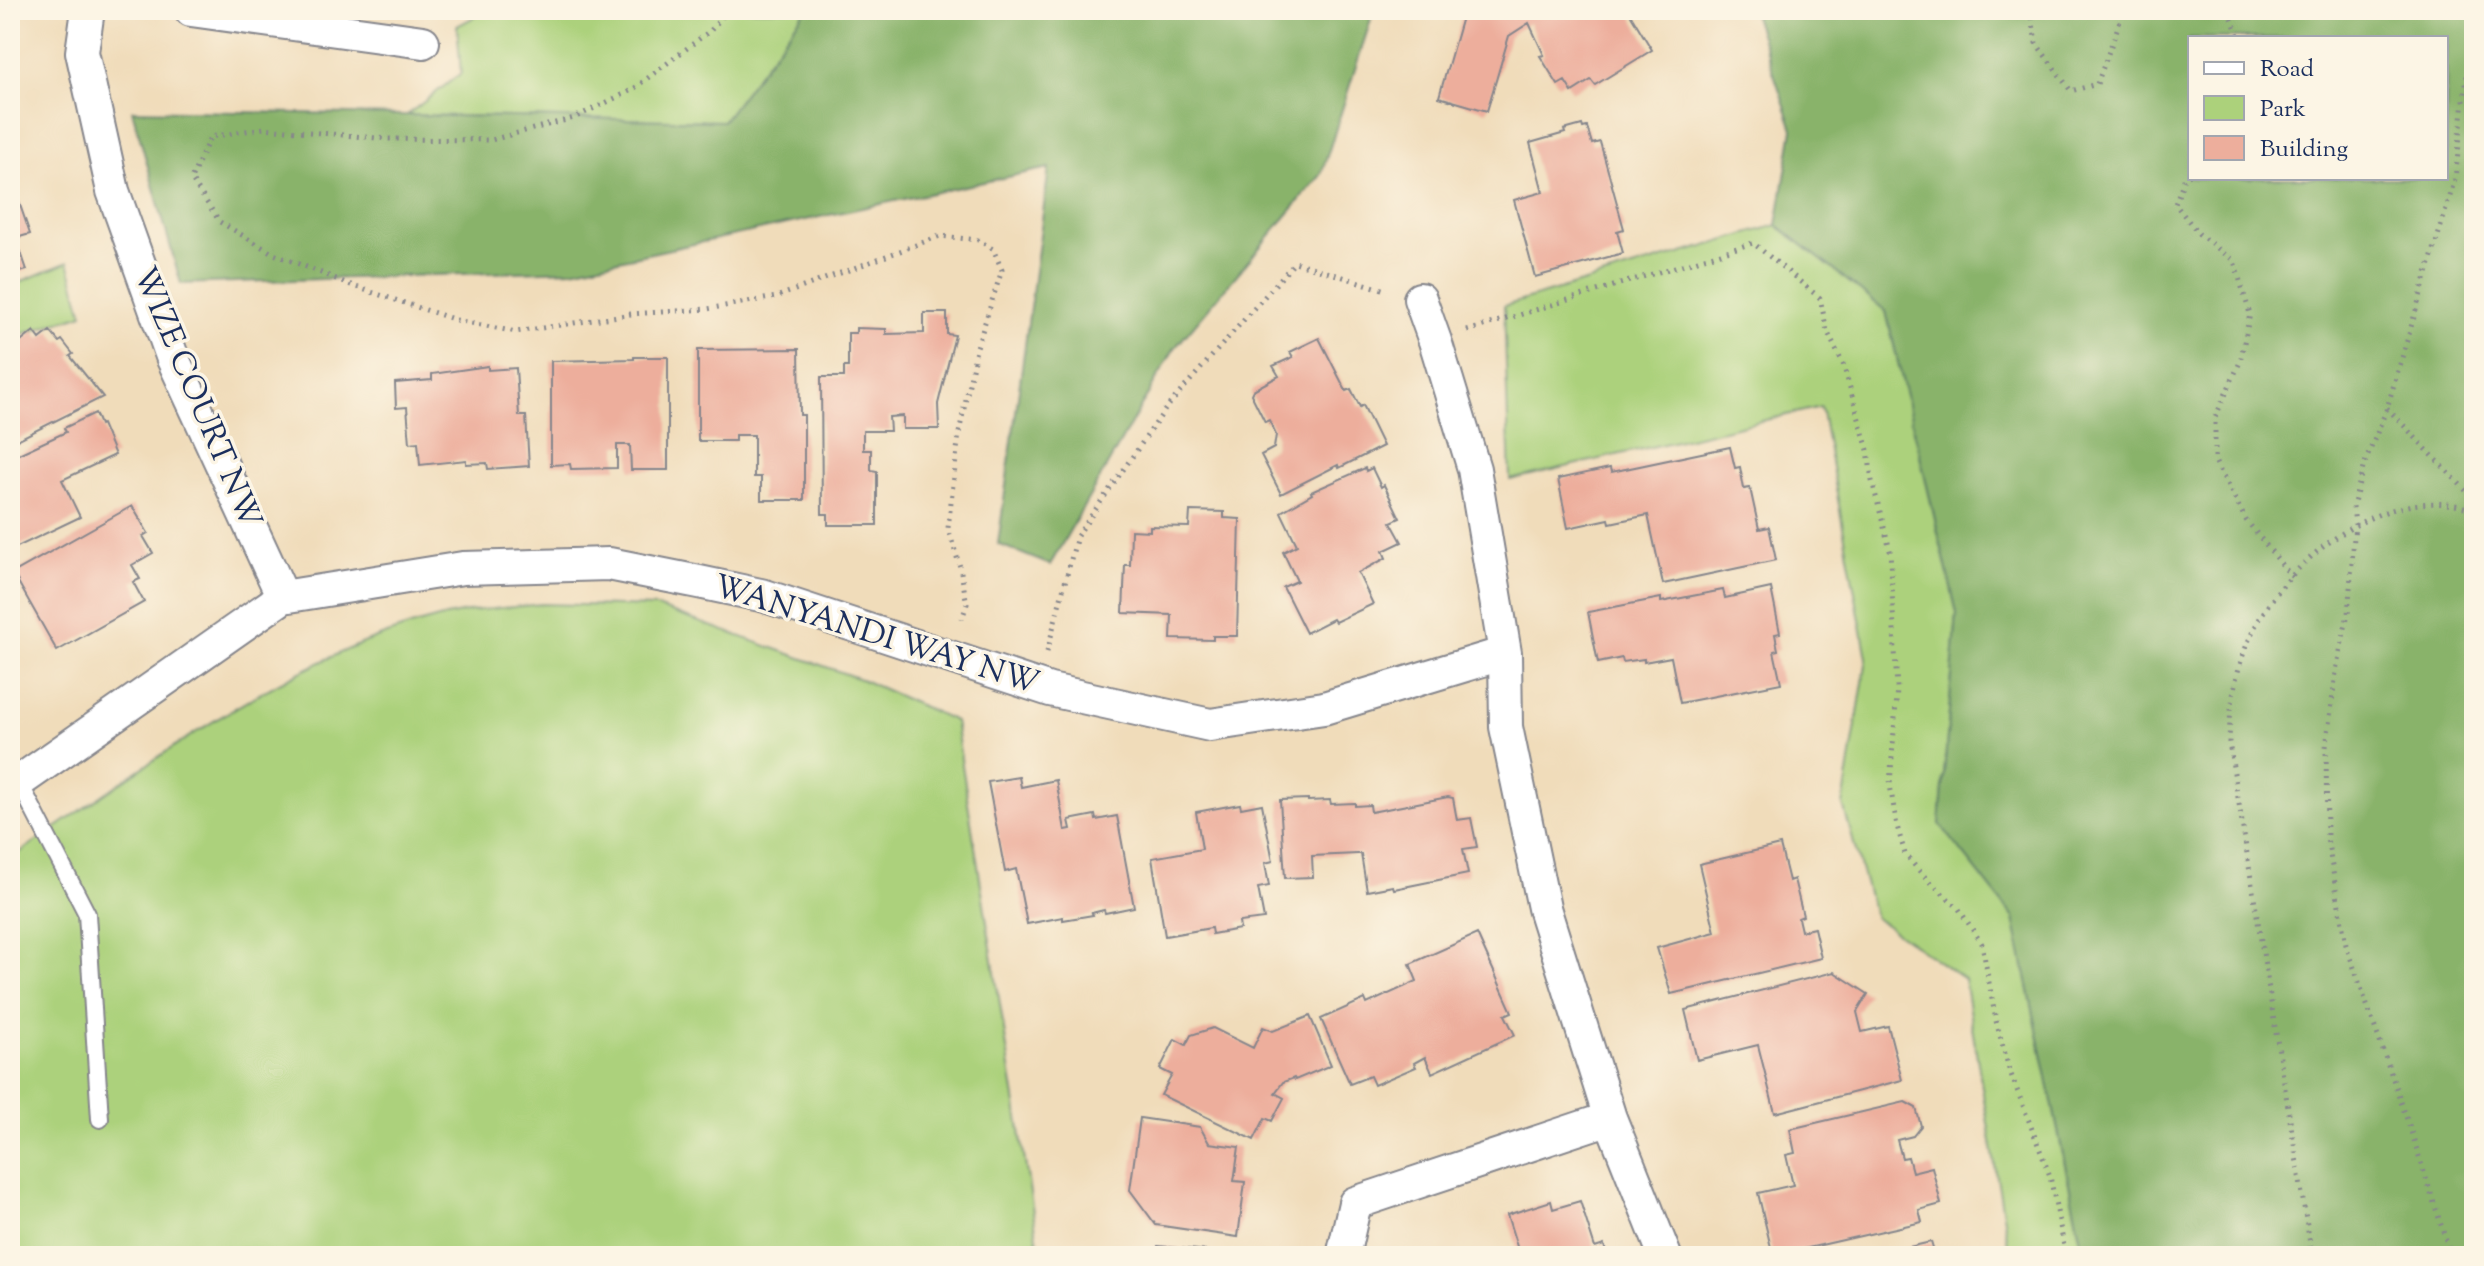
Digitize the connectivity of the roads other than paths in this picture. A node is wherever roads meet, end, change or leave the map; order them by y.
1 (88, 10) edge
2 (191, 10) edge
3 (423, 42) dead end
4 (1420, 299) road end
5 (283, 597) junction
6 (1505, 653) junction
7 (15, 785) edge
8 (1610, 1118) junction
9 (100, 1119) dead end
10 (1343, 1256) edge
11 (1665, 1256) edge

1 - 5 street, WIZE COURT NW
2 - 3 street
4 - 6 street
5 - 6 street, WANYANDI WAY NW
5 - 7 street, WANYANDI WAY NW
6 - 8 street
7 - 9 lane
8 - 10 street
8 - 11 street

